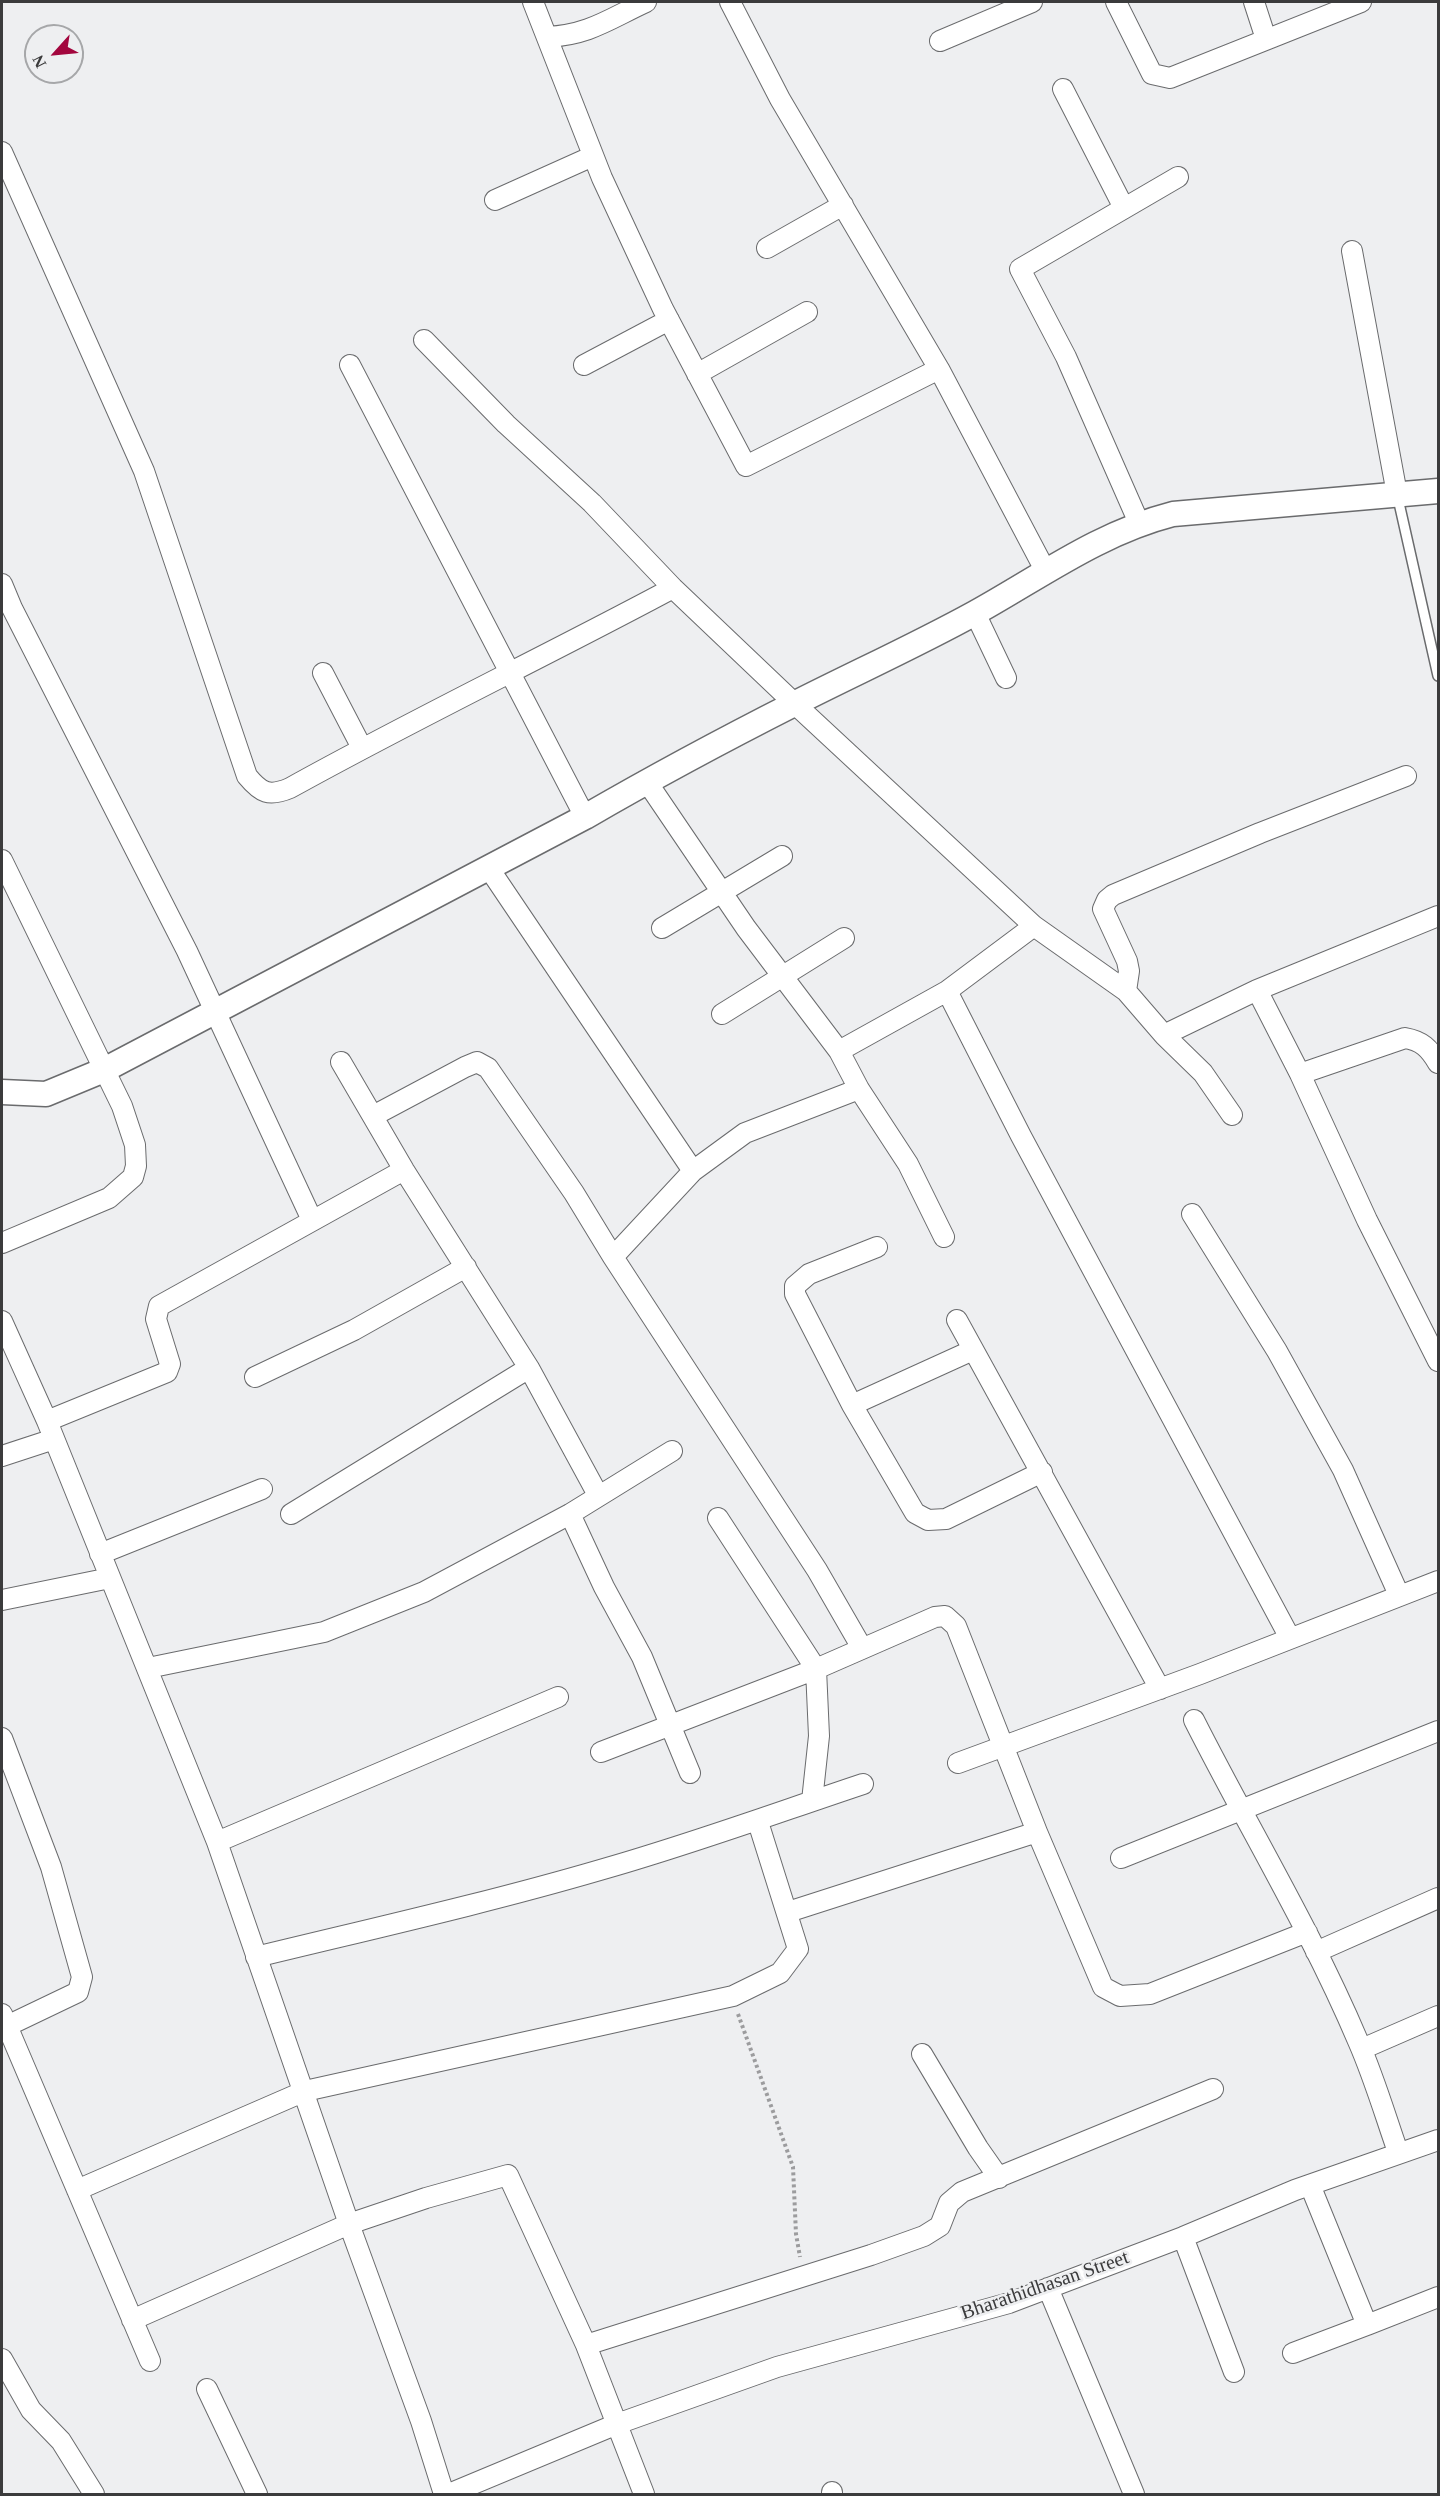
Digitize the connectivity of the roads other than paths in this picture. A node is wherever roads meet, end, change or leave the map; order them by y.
1 (533, 2) edge
2 (646, 2) edge
3 (730, 2) edge
4 (1032, 2) edge
5 (1116, 2) edge
6 (1254, 2) edge
7 (1361, 2) edge
8 (547, 37) junction
9 (1266, 39) junction
10 (940, 41) dead end
11 (1063, 89) dead end
12 (2, 152) edge
13 (593, 156) junction
14 (1178, 177) dead end
15 (495, 200) dead end
16 (843, 205) junction
17 (1124, 208) junction
18 (767, 248) dead end
19 (1352, 251) dead end
20 (807, 312) dead end
21 (669, 320) junction
22 (424, 340) dead end
23 (350, 365) dead end
24 (584, 365) dead end
25 (939, 369) junction
26 (697, 374) junction
27 (1438, 491) edge
28 (1397, 494) junction
29 (1139, 523) junction
30 (1045, 570) junction
31 (2, 584) edge
32 (673, 588) junction
33 (975, 613) junction
34 (323, 673) dead end
35 (511, 673) junction
36 (1438, 676) edge
37 (1006, 678) dead end
38 (795, 704) junction
39 (362, 748) junction
40 (1406, 776) dead end
41 (647, 782) junction
42 (585, 817) junction
43 (782, 856) dead end
44 (2, 862) edge
45 (488, 867) junction
46 (722, 892) junction
47 (1438, 916) edge
48 (1034, 926) junction
49 (662, 928) dead end
50 (844, 938) dead end
51 (783, 977) junction
52 (1257, 990) junction
53 (1126, 991) junction
54 (947, 992) junction
55 (215, 1012) junction
56 (722, 1014) dead end
57 (1164, 1035) junction
58 (839, 1051) junction
59 (341, 1062) dead end
60 (1438, 1063) edge
61 (104, 1070) junction
62 (1300, 1074) junction
63 (859, 1089) junction
64 (2, 1092) edge
65 (1232, 1115) dead end
66 (373, 1116) junction
67 (404, 1170) junction
68 (693, 1171) junction
69 (1192, 1214) dead end
70 (312, 1220) junction
71 (944, 1237) dead end
72 (2, 1243) edge
73 (877, 1247) dead end
74 (613, 1257) junction
75 (465, 1267) junction
76 (957, 1320) dead end
77 (2, 1321) edge
78 (973, 1350) junction
79 (1438, 1361) edge
80 (529, 1368) junction
81 (255, 1377) dead end
82 (852, 1404) junction
83 (50, 1430) junction
84 (672, 1451) dead end
85 (2, 1456) edge
86 (1042, 1472) junction
87 (262, 1489) dead end
88 (598, 1495) junction
89 (291, 1514) dead end
90 (570, 1514) junction
91 (718, 1518) dead end
92 (100, 1554) junction
93 (110, 1578) junction
94 (1438, 1581) edge
95 (1399, 1595) junction
96 (2, 1600) edge
97 (1290, 1638) junction
98 (862, 1648) junction
99 (148, 1668) junction
100 (816, 1669) junction
101 (1160, 1689) junction
102 (558, 1697) dead end
103 (1194, 1720) dead end
104 (671, 1723) junction
105 (1438, 1731) edge
106 (2, 1738) edge
107 (1002, 1747) junction
108 (601, 1752) dead end
109 (958, 1763) dead end
110 (690, 1773) dead end
111 (863, 1784) dead end
112 (812, 1801) junction
113 (1239, 1810) junction
114 (758, 1821) junction
115 (1037, 1832) junction
116 (217, 1842) junction
117 (1121, 1858) dead end
118 (1438, 1898) edge
119 (788, 1912) junction
120 (1307, 1932) junction
121 (1316, 1952) junction
122 (256, 1957) junction
123 (1438, 2016) edge
124 (4, 2020) edge
125 (1362, 2049) junction
126 (922, 2054) dead end
127 (1213, 2089) dead end
128 (305, 2091) junction
129 (1438, 2140) edge
130 (1398, 2152) junction
131 (999, 2178) junction
132 (1310, 2185) junction
133 (77, 2190) junction
134 (349, 2224) junction
135 (1183, 2237) junction
136 (1048, 2288) junction
137 (1438, 2297) edge
138 (132, 2320) junction
139 (1367, 2325) junction
140 (586, 2345) junction
141 (1293, 2354) dead end
142 (2, 2359) edge
143 (150, 2361) dead end
144 (1234, 2372) dead end
145 (207, 2389) dead end
146 (617, 2424) junction
147 (94, 2494) edge
148 (257, 2494) edge
149 (444, 2494) edge
150 (449, 2494) edge
151 (644, 2494) edge
152 (1134, 2494) edge

1 - 8 street
2 - 8 street
3 - 16 street
4 - 10 street
5 - 9 street
6 - 9 street
7 - 9 street
8 - 13 street
11 - 17 street
12 - 39 street
13 - 15 street
13 - 21 street
14 - 17 street
16 - 18 street
16 - 25 street
17 - 29 street
19 - 28 street
20 - 26 street
21 - 24 street
21 - 26 street
22 - 32 street
23 - 35 street
25 - 26 street
25 - 30 street
27 - 28 street
28 - 29 street
28 - 36 lane
29 - 30 street
30 - 33 street
31 - 55 street
32 - 35 street
32 - 38 street
33 - 37 street
33 - 38 street
34 - 39 street
35 - 39 street
35 - 42 street
38 - 41 street
38 - 48 street
40 - 53 street
41 - 42 street
41 - 46 street
42 - 45 street
43 - 46 street
44 - 61 street
45 - 55 street
45 - 68 street
46 - 49 street
46 - 51 street
47 - 52 street
48 - 53 street
48 - 54 street
50 - 51 street
51 - 56 street
51 - 58 street
52 - 57 street
52 - 62 street
53 - 57 street
54 - 58 street
54 - 97 street
55 - 61 street
55 - 70 street
57 - 65 street
58 - 63 street
59 - 66 street
60 - 62 street
61 - 64 street
61 - 72 street
62 - 79 street
63 - 68 street
63 - 71 street
66 - 67 street
66 - 74 street
67 - 70 street
67 - 75 street
68 - 74 street
69 - 95 street
70 - 83 street
73 - 82 street
74 - 98 street
75 - 80 street
75 - 81 street
76 - 78 street
77 - 83 street
78 - 82 street
78 - 86 street
80 - 88 street
80 - 89 street
82 - 86 street
83 - 85 street
83 - 92 street
84 - 88 street
86 - 101 street
87 - 92 street
88 - 90 street
90 - 99 street
90 - 104 street
91 - 100 street
92 - 93 street
93 - 96 street
93 - 99 street
94 - 95 street
95 - 97 street
97 - 101 street
98 - 100 street
98 - 107 street
99 - 116 street
100 - 104 street
100 - 112 street
101 - 107 street
102 - 116 street
103 - 113 street
104 - 108 street
104 - 110 street
105 - 113 street
106 - 124 street
107 - 109 street
107 - 115 street
111 - 112 street
112 - 114 street
113 - 117 street
113 - 120 street
114 - 119 street
114 - 122 street
115 - 119 street
115 - 120 street
116 - 122 street
118 - 121 street
119 - 128 street
120 - 121 street
121 - 125 street
122 - 128 street
123 - 125 street
124 - 133 street
125 - 130 street
126 - 131 street
127 - 131 street
128 - 133 street
128 - 134 street
129 - 130 street, Bharathidhasan Street
130 - 132 street, Bharathidhasan Street
131 - 140 street
132 - 135 street, Bharathidhasan Street
132 - 139 street
133 - 138 street
134 - 138 street
134 - 140 street
134 - 149 street
135 - 136 street, Bharathidhasan Street
135 - 144 street
136 - 146 street, Bharathidhasan Street
136 - 152 street
137 - 139 street
138 - 143 street
139 - 141 street
140 - 146 street
142 - 147 street
145 - 148 street
146 - 150 street, Bharathidhasan Street
146 - 151 street

